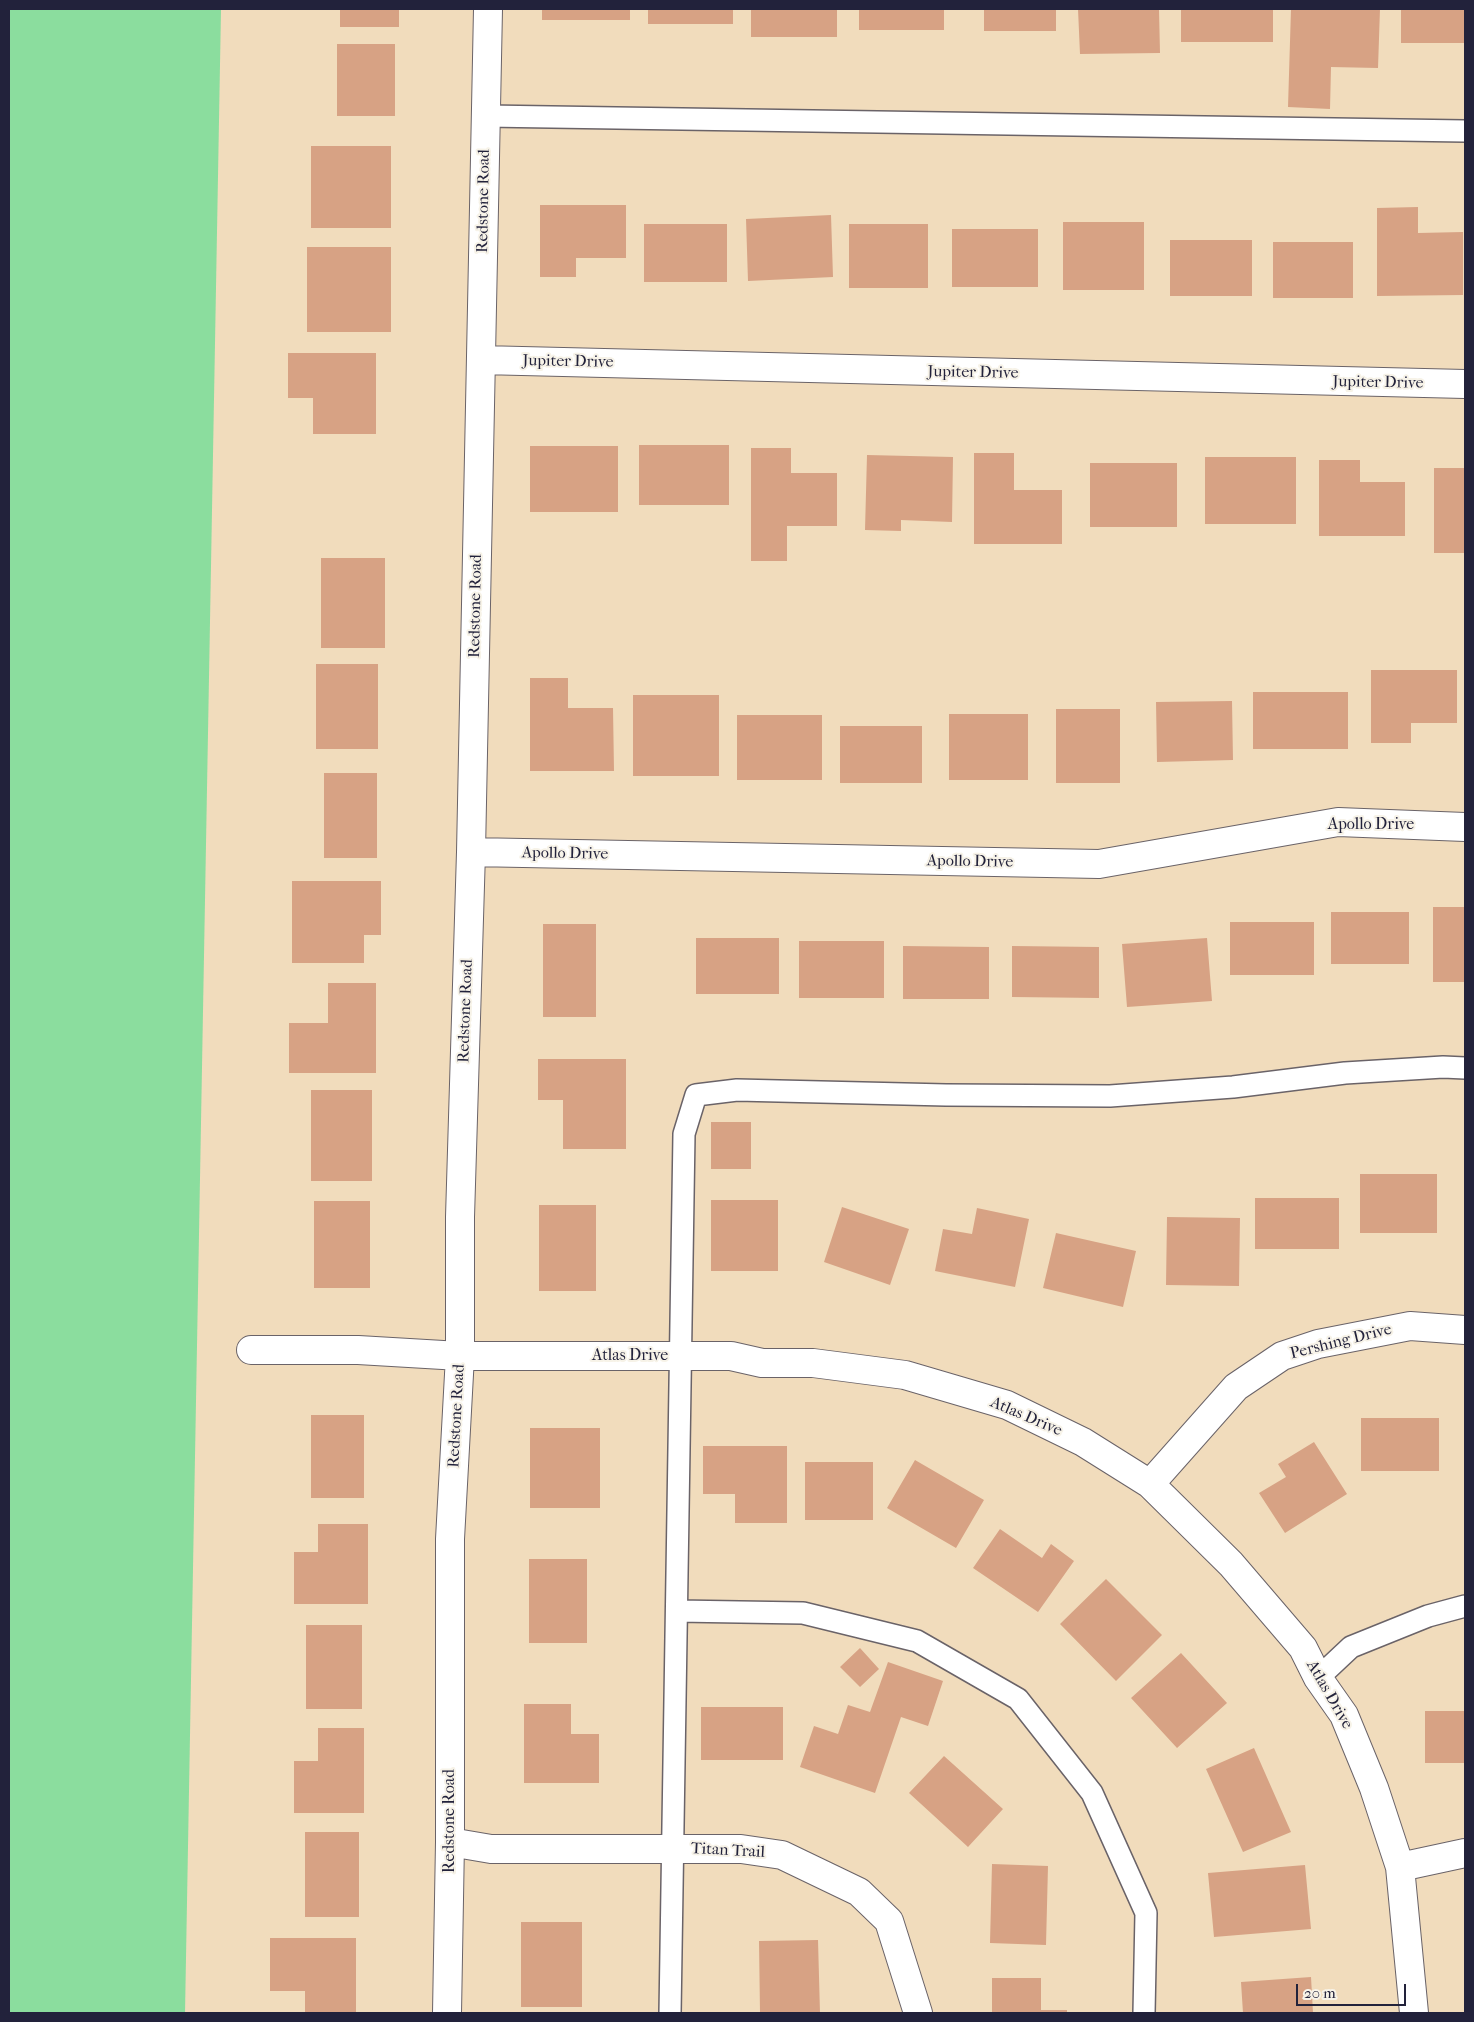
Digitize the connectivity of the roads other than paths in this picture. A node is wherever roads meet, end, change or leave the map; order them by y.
1 (488, 9) edge
2 (486, 116) junction
3 (1465, 132) edge
4 (481, 360) junction
5 (1465, 384) edge
6 (1465, 827) edge
7 (471, 852) junction
8 (1465, 1068) edge
9 (1465, 1330) edge
10 (251, 1350) dead end
11 (460, 1356) junction
12 (681, 1356) junction
13 (1150, 1484) junction
14 (1465, 1606) edge
15 (677, 1611) junction
16 (1318, 1678) junction
17 (450, 1842) junction
18 (673, 1849) junction
19 (1465, 1853) edge
20 (1400, 1867) junction
21 (447, 2013) edge
22 (670, 2013) edge
23 (918, 2013) edge
24 (1144, 2013) edge
25 (1414, 2013) edge

1 - 2 street, Redstone Road
2 - 3 lane
2 - 4 street, Redstone Road
4 - 5 street, Jupiter Drive
4 - 7 street, Redstone Road
6 - 7 street, Apollo Drive
7 - 11 street, Redstone Road
8 - 12 lane
9 - 13 street, Pershing Drive
10 - 11 street, Atlas Drive
11 - 12 street, Atlas Drive
11 - 17 street, Redstone Road
12 - 13 street, Atlas Drive
12 - 15 lane
13 - 16 street, Atlas Drive
14 - 16 lane
15 - 18 lane
15 - 24 lane
16 - 20 street, Atlas Drive
17 - 18 street, Titan Trail
17 - 21 street, Redstone Road
18 - 22 lane
18 - 23 street, Titan Trail
19 - 20 street
20 - 25 street, Atlas Drive

